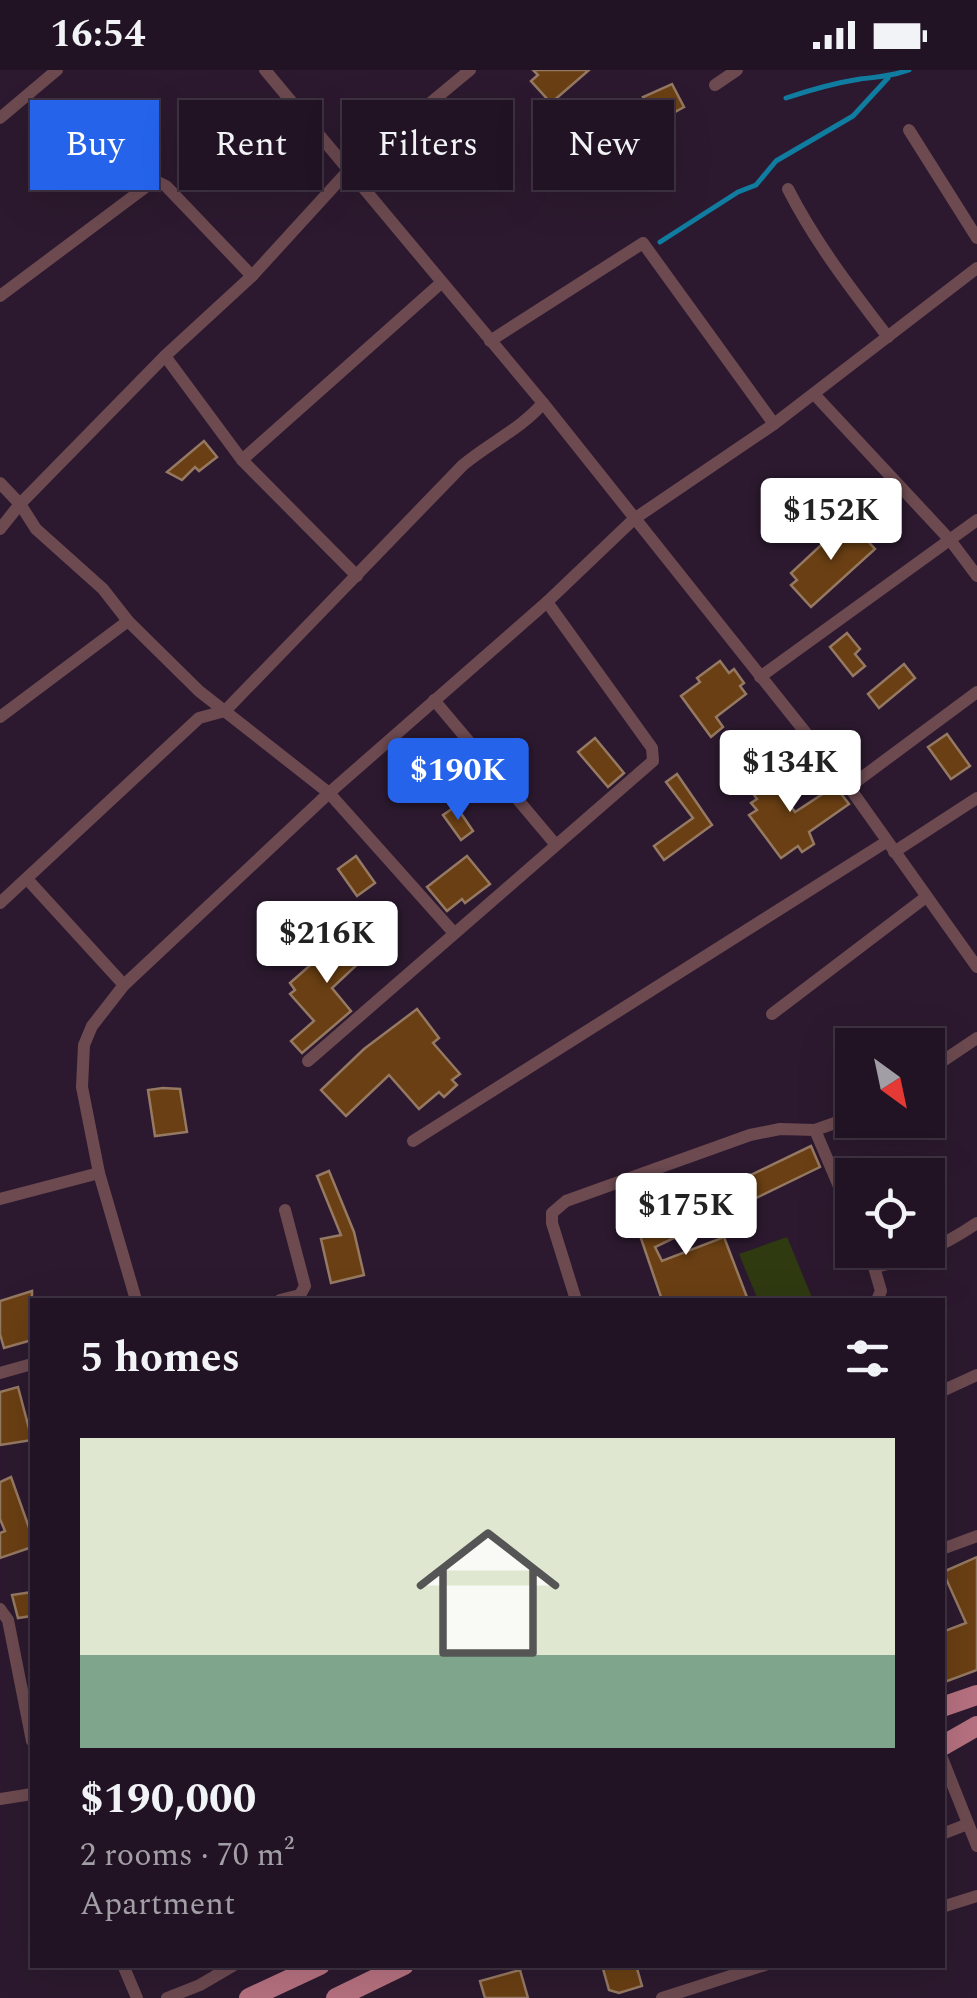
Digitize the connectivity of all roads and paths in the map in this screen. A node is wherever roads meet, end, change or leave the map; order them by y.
1 (58, 70) edge
2 (264, 70) edge
3 (470, 70) edge
4 (737, 70) edge
5 (716, 85) dead end
6 (434, 100) edge
7 (0, 118) edge
8 (909, 130) dead end
9 (342, 165) edge
10 (342, 178) edge
11 (788, 189) dead end
12 (363, 190) edge
13 (977, 238) edge
14 (977, 268) edge
15 (252, 276) junction
16 (441, 283) junction
17 (0, 296) edge
18 (888, 337) junction
19 (490, 341) junction
20 (165, 356) junction
21 (814, 394) junction
22 (543, 403) junction
23 (774, 424) junction
24 (242, 460) junction
25 (0, 483) edge
26 (20, 504) junction
27 (634, 518) junction
28 (977, 520) edge
29 (0, 529) edge
30 (950, 540) junction
31 (357, 576) junction
32 (977, 576) edge
33 (547, 602) junction
34 (128, 621) junction
35 (760, 677) junction
36 (977, 692) edge
37 (434, 700) junction
38 (225, 711) junction
39 (0, 717) edge
40 (849, 787) junction
41 (328, 793) junction
42 (977, 798) edge
43 (556, 845) junction
44 (890, 847) junction
45 (28, 880) junction
46 (926, 897) junction
47 (0, 903) edge
48 (454, 933) junction
49 (977, 967) edge
50 (124, 985) junction
51 (772, 1014) dead end
52 (977, 1038) edge
53 (945, 1060) edge
54 (308, 1061) dead end
55 (835, 1123) edge
56 (815, 1130) junction
57 (413, 1141) dead end
58 (100, 1173) junction
59 (835, 1177) edge
60 (0, 1199) edge
61 (285, 1210) dead end
62 (977, 1223) edge
63 (945, 1244) edge
64 (874, 1268) edge
65 (135, 1298) edge
66 (288, 1298) edge
67 (575, 1298) edge
68 (878, 1298) edge
69 (30, 1364) edge
70 (0, 1372) edge
71 (977, 1375) edge
72 (945, 1390) edge
73 (977, 1536) edge
74 (945, 1548) edge
75 (0, 1609) edge
76 (977, 1695) edge
77 (945, 1705) edge
78 (977, 1726) edge
79 (30, 1731) edge
80 (945, 1744) edge
81 (945, 1766) edge
82 (30, 1794) edge
83 (0, 1799) edge
84 (968, 1824) junction
85 (945, 1833) edge
86 (977, 1846) edge
87 (977, 1896) edge
88 (945, 1906) edge
89 (124, 1968) edge
90 (229, 1968) edge
91 (314, 1968) edge
92 (398, 1968) edge
93 (756, 1968) edge
94 (133, 1997) edge
95 (166, 1998) edge
96 (249, 1998) edge
97 (336, 1998) edge
98 (662, 1998) edge

1 - 7 street
2 - 9 street
3 - 6 street
4 - 5 street
8 - 13 street
10 - 15 street
11 - 18 street
12 - 16 street
14 - 18 street
15 - 17 street
15 - 20 street
16 - 19 street
16 - 24 street
18 - 21 street
19 - 22 street
19 - 23 street
20 - 24 street
20 - 26 street
21 - 23 street
21 - 30 street
22 - 27 street
22 - 31 street
23 - 27 street
24 - 31 street
25 - 26 street
26 - 29 street
26 - 34 street
27 - 33 street
27 - 35 street
28 - 30 street
30 - 32 street
30 - 35 street
31 - 38 street
33 - 37 street
33 - 43 street
34 - 38 street
34 - 39 street
35 - 40 street
36 - 40 street
37 - 41 street
37 - 43 street
38 - 41 street
38 - 45 street
40 - 44 street
41 - 48 street
41 - 50 street
42 - 44 street
43 - 48 street
44 - 46 street
44 - 57 street
45 - 47 street
45 - 50 street
46 - 49 street
46 - 51 street
48 - 54 street
50 - 58 street
52 - 53 street
55 - 56 street
56 - 59 street
56 - 67 street
58 - 60 street
58 - 65 street
61 - 66 street
62 - 63 street
64 - 68 street
69 - 70 street
71 - 72 street
73 - 74 street
75 - 79 street
76 - 77 main road
78 - 80 main road
81 - 84 street
82 - 83 street
84 - 85 street
84 - 86 street
87 - 88 street
89 - 94 street
90 - 95 street
91 - 96 main road
92 - 97 main road
93 - 98 street

